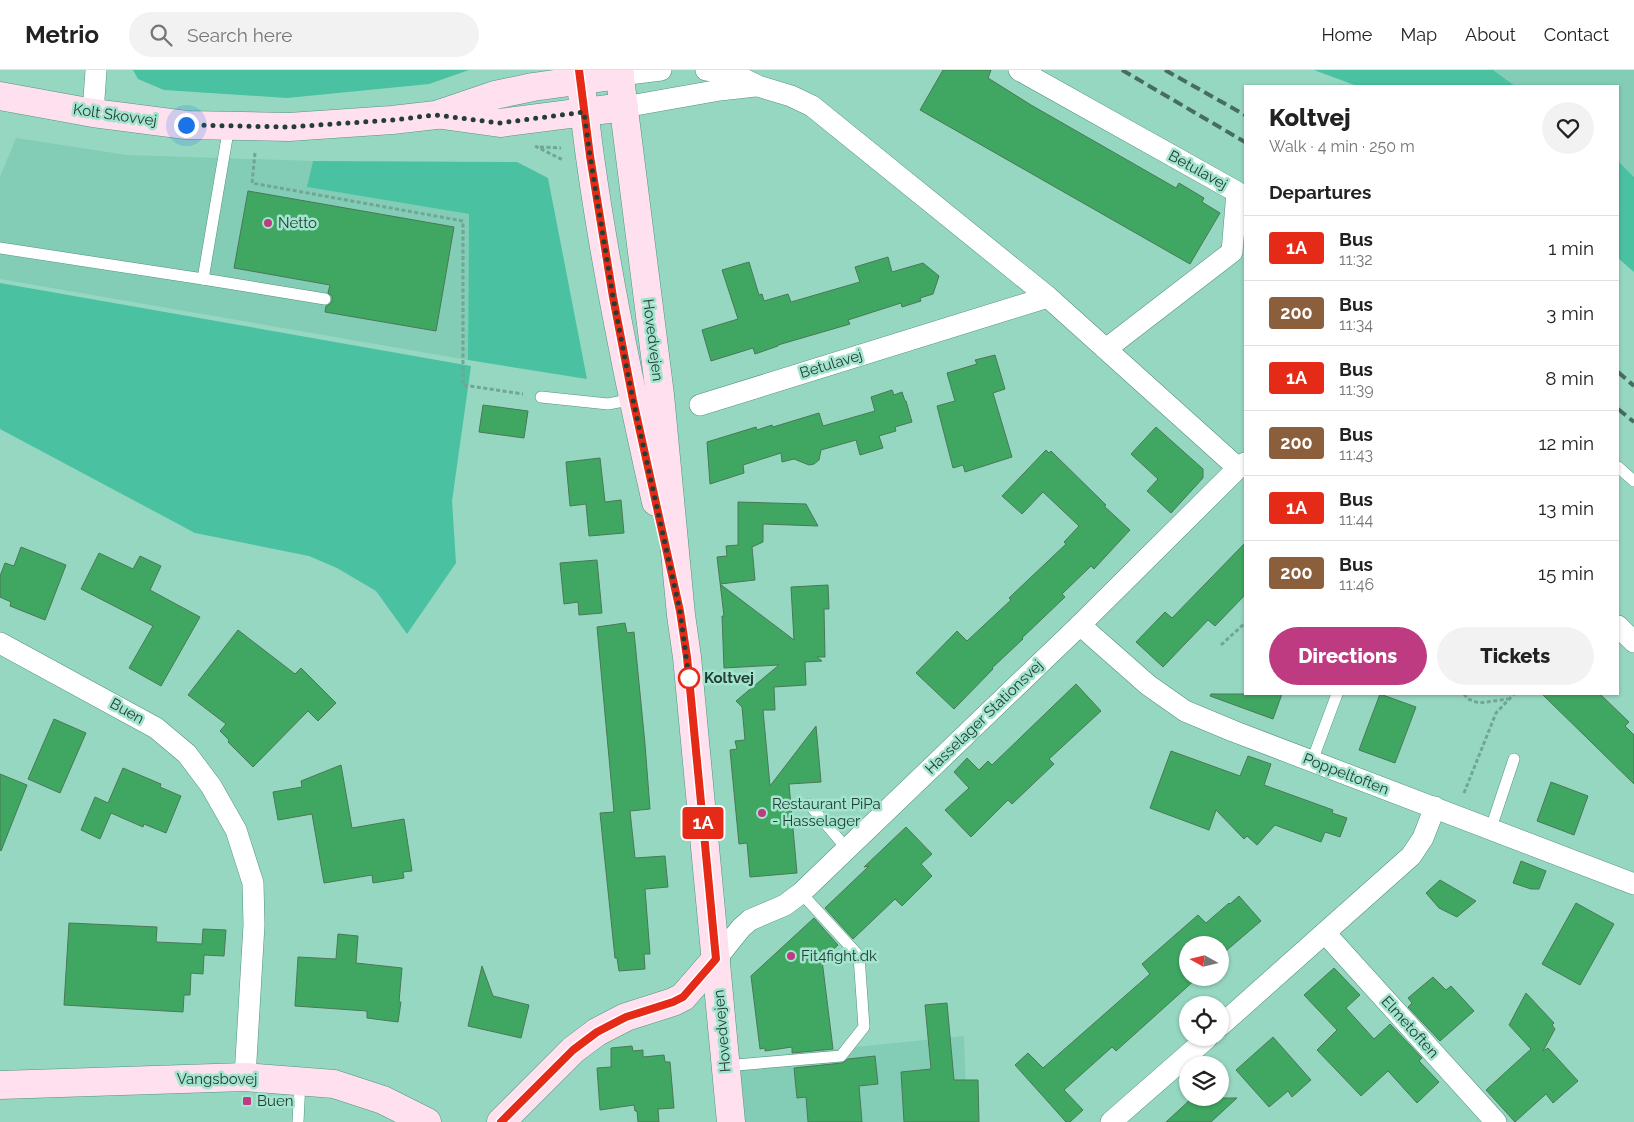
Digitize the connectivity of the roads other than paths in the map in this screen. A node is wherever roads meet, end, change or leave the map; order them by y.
1 (96, 70) edge
2 (661, 70) edge
3 (706, 70) edge
4 (1019, 70) edge
5 (619, 73) edge
6 (580, 75) edge
7 (758, 86) junction
8 (1, 100) edge
9 (624, 107) junction
10 (584, 112) junction
11 (93, 113) junction
12 (436, 115) junction
13 (229, 126) junction
14 (0, 248) edge
15 (203, 279) junction
16 (1048, 297) junction
17 (325, 299) dead end
18 (1106, 349) junction
19 (541, 397) road end
20 (646, 397) junction
21 (700, 404) dead end
22 (1242, 466) edge
23 (1619, 468) edge
24 (1634, 481) edge
25 (1080, 625) junction
26 (1619, 627) edge
27 (1634, 642) edge
28 (0, 643) edge
29 (1336, 695) edge
30 (1514, 759) dead end
31 (1312, 761) junction
32 (809, 804) dead end
33 (1435, 807) junction
34 (1491, 828) junction
35 (846, 849) junction
36 (1634, 884) edge
37 (801, 893) junction
38 (1325, 933) junction
39 (716, 959) junction
40 (1229, 1018) edge
41 (1198, 1046) edge
42 (725, 1066) junction
43 (245, 1077) junction
44 (300, 1081) junction
45 (0, 1085) edge
46 (298, 1122) edge
47 (426, 1122) edge
48 (501, 1122) edge
49 (731, 1122) edge
50 (1111, 1122) edge
51 (1496, 1122) edge

1 - 11 street
2 - 5 street
3 - 7 street
4 - 18 street, Betulavej
5 - 6 street, Kolt Skovvej
5 - 9 street, Hovedvejen
6 - 10 street, Hovedvejen
6 - 12 street, Kolt Skovvej
7 - 9 street
7 - 16 street
8 - 11 street, Kolt Skovvej
9 - 10 street, Kolt Skovvej
9 - 20 street, Hovedvejen
10 - 12 street, Kolt Skovvej
10 - 20 street, Hovedvejen
11 - 13 street, Kolt Skovvej
12 - 13 street, Kolt Skovvej
13 - 15 lane
14 - 15 lane
15 - 17 lane
16 - 18 street
16 - 21 street, Betulavej
18 - 22 street
19 - 20 lane
20 - 39 street, Hovedvejen
22 - 25 street, Hasselager Stationsvej
23 - 24 lane
25 - 31 street, Poppeltoften
25 - 35 street, Hasselager Stationsvej
26 - 27 street
28 - 43 street, Buen
29 - 31 lane
30 - 34 lane
31 - 33 street, Poppeltoften
32 - 35 lane
33 - 34 street, Poppeltoften
33 - 38 street
34 - 36 street, Poppeltoften
35 - 37 street, Hasselager Stationsvej
37 - 39 street, Hasselager Stationsvej
37 - 42 lane
38 - 40 street
38 - 51 street, Elmetoften
39 - 42 street, Hovedvejen
39 - 48 street
41 - 50 street
42 - 49 street, Hovedvejen
43 - 44 street, Vangsbovej
43 - 45 street, Vangsbovej
44 - 46 lane
44 - 47 street, Vangsbovej

